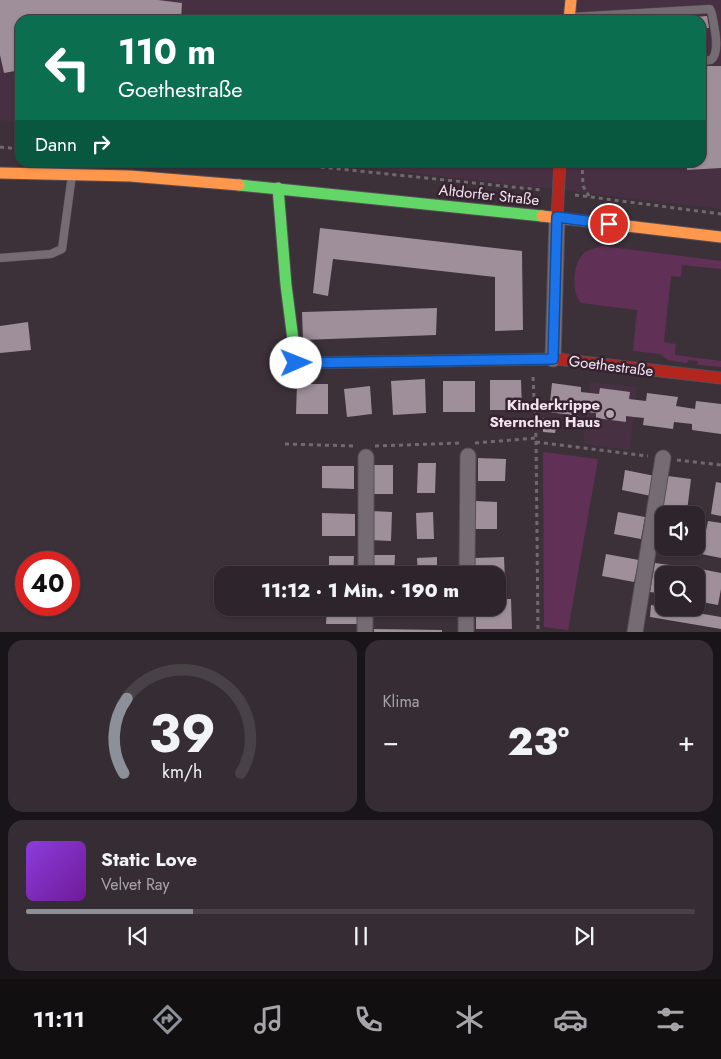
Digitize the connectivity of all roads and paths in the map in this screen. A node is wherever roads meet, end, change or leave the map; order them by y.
1 (571, 0) edge
2 (569, 15) edge
3 (616, 15) edge
4 (706, 60) edge
5 (0, 147) edge
6 (15, 148) edge
7 (321, 167) edge
8 (560, 167) edge
9 (582, 167) edge
10 (0, 173) edge
11 (72, 173) junction
12 (278, 188) junction
13 (559, 192) junction
14 (589, 197) junction
15 (721, 214) edge
16 (557, 217) junction
17 (721, 237) edge
18 (0, 258) edge
19 (533, 359) junction
20 (553, 359) junction
21 (721, 378) edge
22 (536, 440) junction
23 (285, 444) dead end
24 (363, 450) junction
25 (468, 456) dead end
26 (663, 458) junction
27 (721, 465) edge
28 (366, 566) edge
29 (467, 566) edge
30 (365, 616) edge
31 (466, 616) edge
32 (365, 632) edge
33 (466, 632) edge
34 (538, 632) edge
35 (635, 632) edge

1 - 2 main road
3 - 4 lane
5 - 6 path
7 - 13 path
8 - 13 main road
9 - 14 path
10 - 11 main road, Altdorfer Straße
11 - 12 main road, Altdorfer Straße
11 - 18 lane
12 - 16 main road, Altdorfer Straße
12 - 19 main road
13 - 14 path
13 - 16 main road
14 - 15 path
16 - 17 main road, Altdorfer Straße
16 - 20 street, Goethestraße
19 - 20 main road
19 - 22 path
20 - 21 main road, Goethestraße
22 - 24 path
22 - 26 path
22 - 34 path
23 - 24 path
24 - 28 street
25 - 29 street
26 - 27 path
26 - 35 street
30 - 32 street
31 - 33 street

